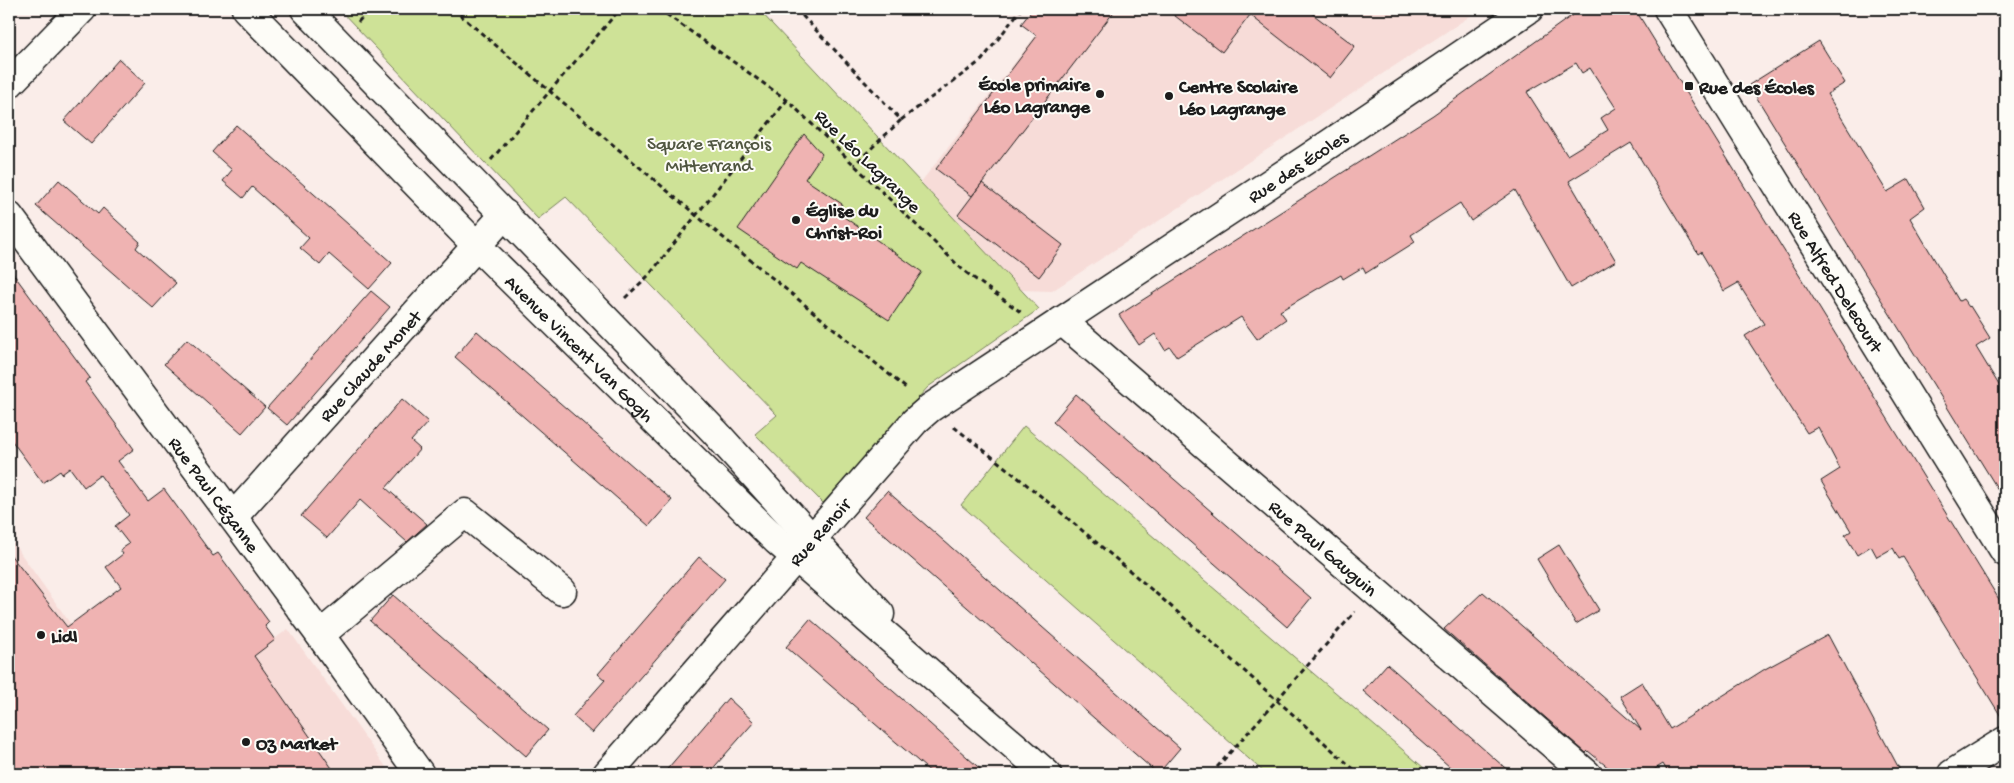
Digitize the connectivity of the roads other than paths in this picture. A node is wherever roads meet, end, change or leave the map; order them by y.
1 (82, 9) edge
2 (246, 9) edge
3 (305, 9) edge
4 (1529, 9) edge
5 (1668, 9) edge
6 (9, 84) edge
7 (505, 214) junction
8 (9, 216) edge
9 (476, 245) junction
10 (1062, 321) junction
11 (233, 517) junction
12 (805, 548) junction
13 (2005, 552) edge
14 (562, 591) dead end
15 (320, 635) junction
16 (2005, 741) edge
17 (420, 774) edge
18 (607, 774) edge
19 (1047, 774) edge
20 (1587, 774) edge
21 (1952, 774) edge

1 - 6 street
2 - 9 street, Avenue Vincent Van Gogh
3 - 7 street, Avenue Vincent Van Gogh
4 - 10 street, Rue des Écoles
5 - 13 street, Rue Alfred Delecourt
7 - 9 street, Rue Claude Monet
7 - 12 street, Avenue Vincent Van Gogh
8 - 11 street, Rue Paul Cézanne
9 - 11 street, Rue Claude Monet
9 - 12 street, Avenue Vincent Van Gogh
10 - 12 street, Rue Renoir
10 - 20 street, Rue Paul Gauguin
11 - 15 street, Rue Paul Cézanne
12 - 18 street, Rue Renoir
12 - 19 street, Avenue Vincent Van Gogh
14 - 15 street
15 - 17 street, Rue Paul Cézanne
16 - 21 street

